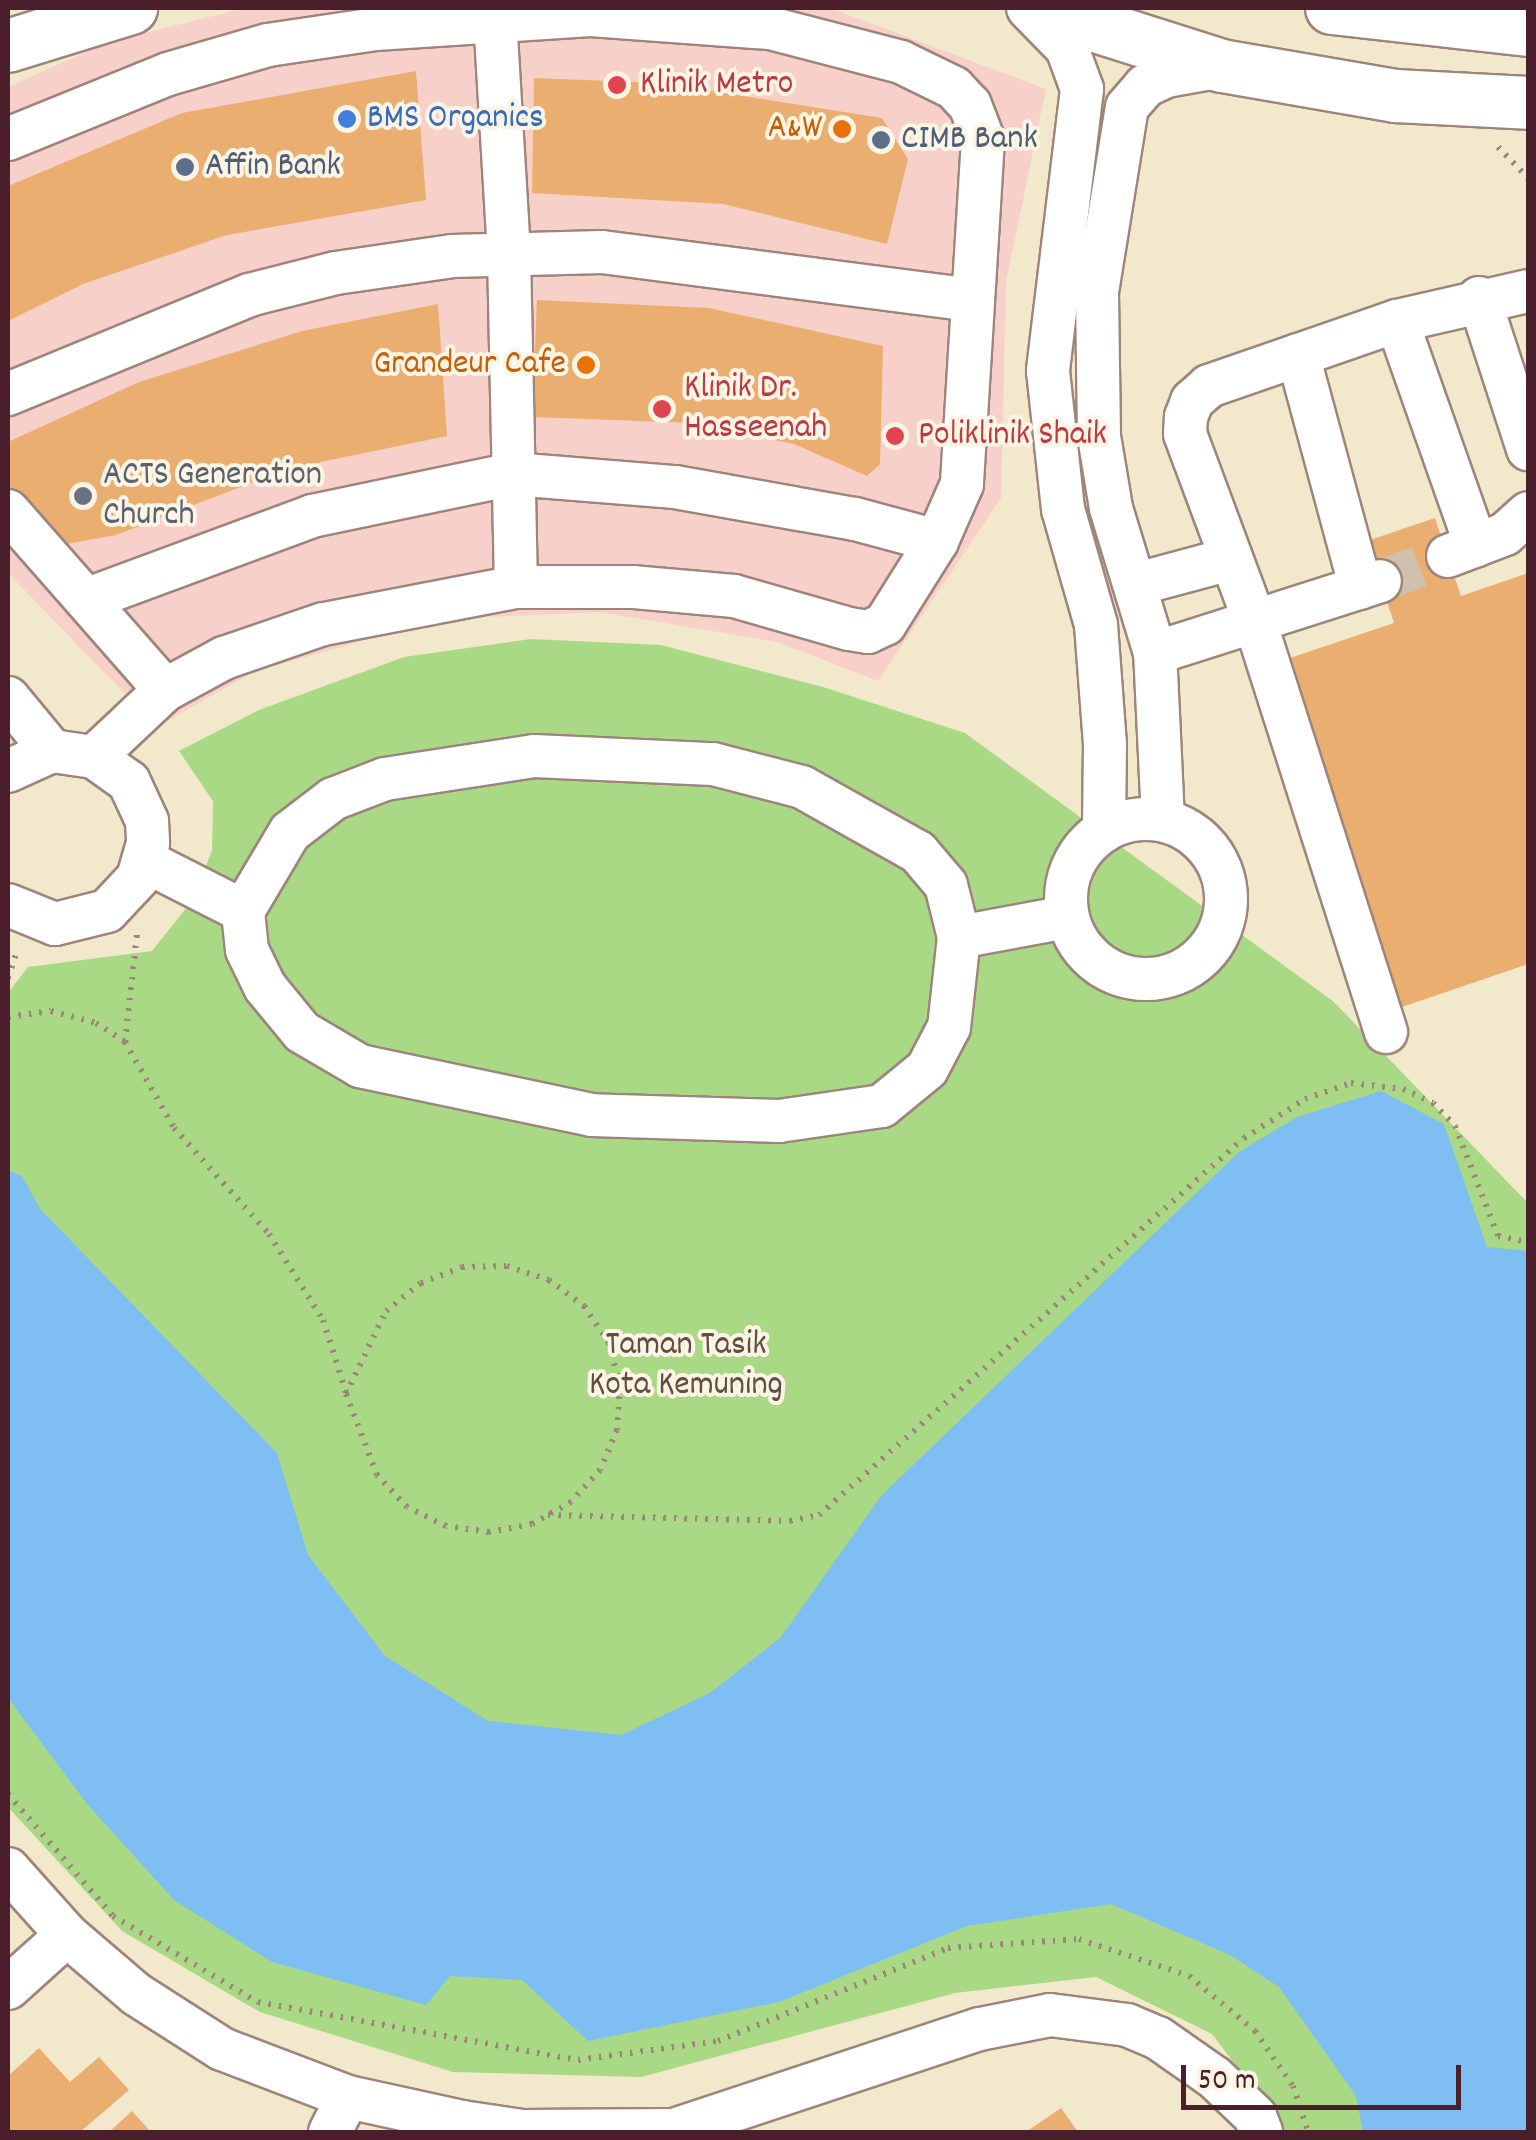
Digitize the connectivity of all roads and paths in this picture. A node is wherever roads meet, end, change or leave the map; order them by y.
1 (131, 8) edge
2 (1028, 8) edge
3 (1039, 8) edge
4 (1332, 8) edge
5 (494, 18) junction
6 (1528, 30) edge
7 (8, 46) edge
8 (1222, 66) junction
9 (1528, 103) edge
10 (8, 139) edge
11 (509, 253) junction
12 (1528, 292) edge
13 (1479, 298) junction
14 (973, 300) junction
15 (1398, 321) junction
16 (1298, 355) junction
17 (8, 394) edge
18 (1528, 450) edge
19 (514, 474) junction
20 (8, 511) edge
21 (1528, 513) edge
22 (937, 541) junction
23 (1230, 559) junction
24 (1137, 584) junction
25 (516, 588) junction
26 (88, 598) junction
27 (1255, 622) junction
28 (1155, 654) junction
29 (164, 690) junction
30 (8, 698) edge
31 (52, 752) junction
32 (94, 757) junction
33 (8, 771) edge
34 (1164, 820) junction
35 (1104, 830) junction
36 (136, 877) junction
37 (8, 904) edge
38 (243, 911) junction
39 (1067, 918) junction
40 (959, 937) junction
41 (8, 1017) edge
42 (1386, 1032) dead end
43 (124, 1042) junction
44 (1528, 1242) edge
45 (346, 1394) junction
46 (548, 1515) junction
47 (8, 1794) edge
48 (8, 1870) edge
49 (66, 1935) junction
50 (8, 1988) edge
51 (339, 2115) edge
52 (674, 2132) edge
53 (1262, 2132) edge
54 (1308, 2132) edge

1 - 7 main road
2 - 35 street
3 - 8 main road
4 - 6 main road
5 - 10 street
5 - 11 street
5 - 14 street
8 - 9 main road
8 - 24 street
11 - 14 street
11 - 17 street
11 - 19 street
12 - 13 street
13 - 15 street
13 - 18 street
14 - 22 street
15 - 16 street
15 - 21 street
16 - 23 street
16 - 27 street
19 - 22 street
19 - 25 street
19 - 26 street
20 - 26 street
22 - 25 street
23 - 24 street
23 - 27 street
24 - 28 street
25 - 29 street
26 - 29 street
27 - 28 street
27 - 42 street
28 - 34 street
29 - 32 street
30 - 31 street
31 - 32 street
31 - 33 street
32 - 36 street
34 - 35 street
34 - 39 street
35 - 39 street
36 - 37 street
36 - 38 street
36 - 43 path
38 - 40 street
38 - 40 street
39 - 40 street
41 - 43 path
43 - 45 path
44 - 46 path
45 - 46 path
45 - 46 path
47 - 54 path
48 - 49 street
49 - 50 street
49 - 51 street
51 - 52 street
52 - 53 street

